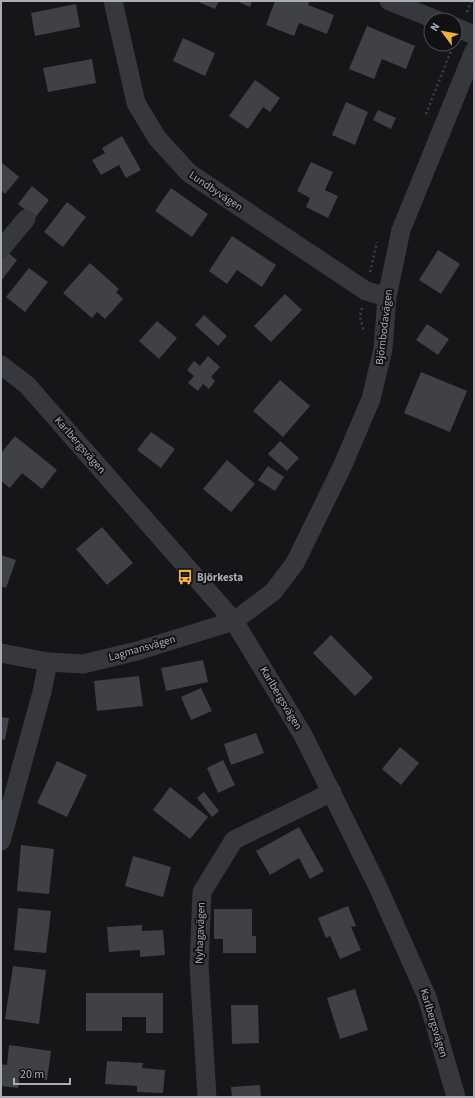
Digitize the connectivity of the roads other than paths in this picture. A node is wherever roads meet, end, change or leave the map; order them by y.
1 (113, 1) edge
2 (389, 1) edge
3 (423, 14) edge
4 (463, 30) edge
5 (474, 35) edge
6 (474, 51) edge
7 (26, 219) dead end
8 (1, 249) edge
9 (387, 297) junction
10 (1, 365) edge
11 (234, 621) junction
12 (1, 653) edge
13 (48, 662) junction
14 (332, 792) junction
15 (1, 841) edge
16 (207, 1097) edge
17 (456, 1097) edge

1 - 9 street, Lundbyvägen
2 - 3 street
4 - 5 street
6 - 9 street, Björnbodavägen
7 - 8 street
9 - 11 street, Björnbodavägen
10 - 11 street, Karlbergsvägen
11 - 13 street, Lagmansvägen
11 - 14 street, Karlbergsvägen
12 - 13 street, Lagmansvägen
13 - 15 street
14 - 16 street, Nyhagavägen
14 - 17 street, Karlbergsvägen

